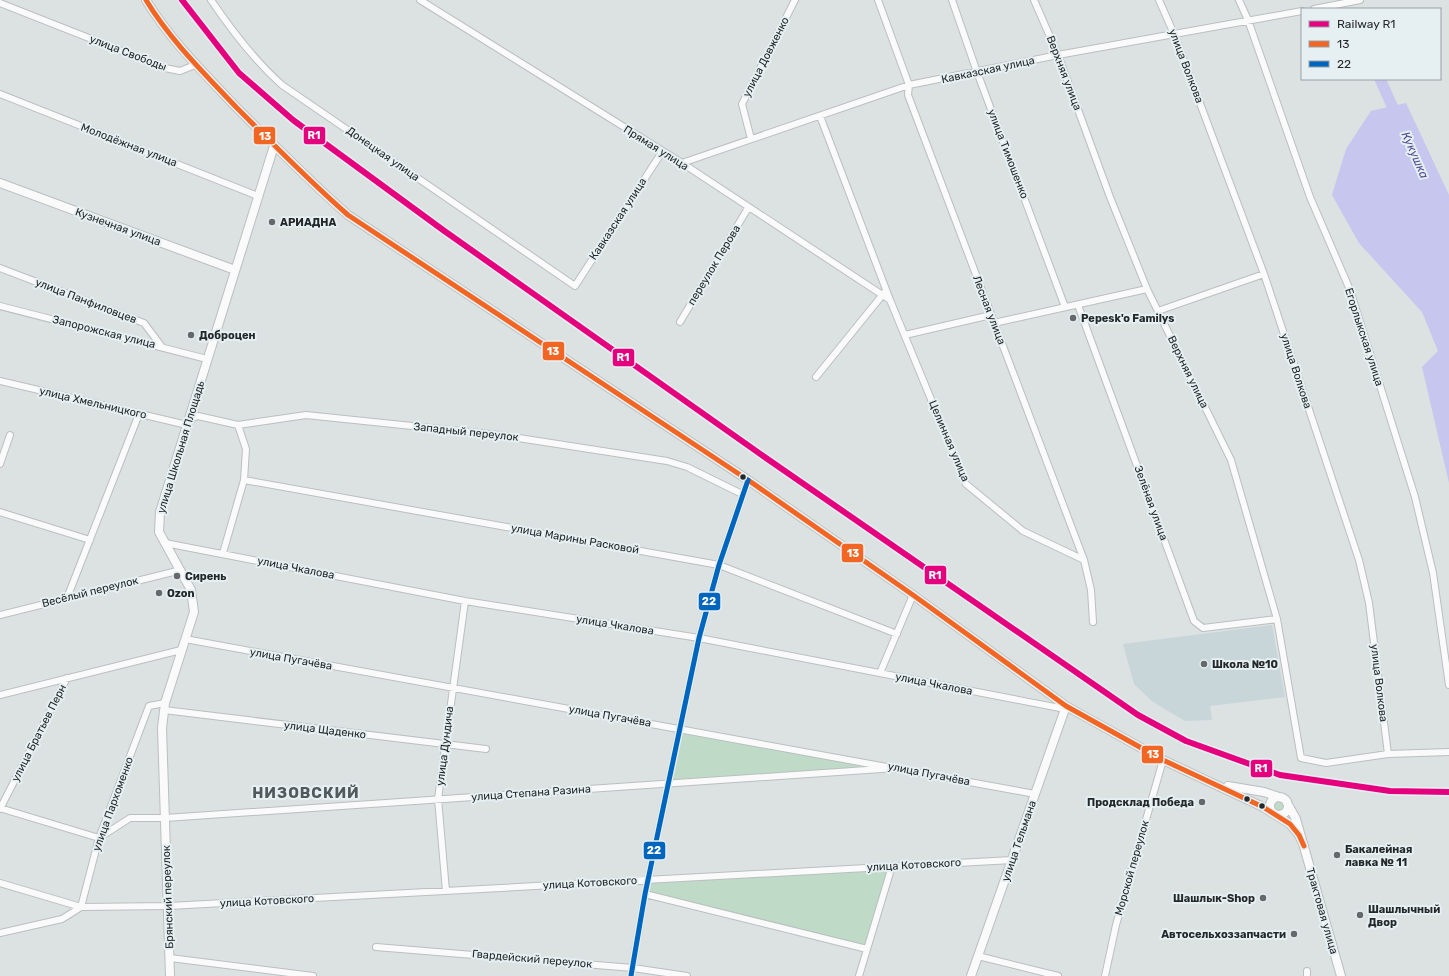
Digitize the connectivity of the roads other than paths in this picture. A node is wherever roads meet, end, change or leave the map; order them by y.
1 (146, 0) edge
2 (211, 0) edge
3 (420, 0) edge
4 (795, 0) edge
5 (878, 0) edge
6 (952, 0) edge
7 (1034, 0) edge
8 (1159, 0) edge
9 (1239, 0) edge
10 (1360, 0) edge
11 (0, 3) edge
12 (1320, 8) edge
13 (1301, 11) edge
14 (1248, 20) junction
15 (1174, 34) junction
16 (1058, 55) junction
17 (195, 65) junction
18 (977, 72) junction
19 (909, 85) junction
20 (0, 94) edge
21 (820, 116) junction
22 (751, 139) junction
23 (274, 146) junction
24 (662, 152) junction
25 (682, 163) junction
26 (0, 183) edge
27 (258, 196) junction
28 (748, 208) junction
29 (0, 268) edge
30 (235, 270) junction
31 (1264, 274) junction
32 (574, 286) joint
33 (1147, 289) junction
34 (885, 293) junction
35 (890, 300) joint
36 (1078, 305) junction
37 (0, 306) edge
38 (1065, 307) junction
39 (1158, 311) junction
40 (991, 315) junction
41 (680, 322) dead end
42 (994, 323) junction
43 (905, 335) junction
44 (162, 347) junction
45 (208, 359) junction
46 (816, 377) dead end
47 (0, 381) edge
48 (140, 414) junction
49 (187, 425) junction
50 (238, 425) junction
51 (10, 435) dead end
52 (0, 464) edge
53 (244, 480) junction
54 (748, 480) junction
55 (742, 494) junction
56 (0, 512) edge
57 (90, 540) junction
58 (165, 543) junction
59 (223, 553) junction
60 (1084, 560) junction
61 (719, 565) junction
62 (180, 570) junction
63 (913, 594) junction
64 (67, 598) junction
65 (465, 601) junction
66 (0, 615) edge
67 (1277, 619) junction
68 (1093, 622) dead end
69 (897, 634) junction
70 (699, 638) junction
71 (185, 639) junction
72 (181, 650) junction
73 (880, 674) junction
74 (67, 678) junction
75 (1449, 685) edge
76 (453, 688) junction
77 (0, 695) edge
78 (165, 706) junction
79 (1065, 708) junction
80 (680, 729) junction
81 (445, 745) junction
82 (486, 749) dead end
83 (1449, 752) edge
84 (1388, 754) junction
85 (1163, 760) junction
86 (896, 768) junction
87 (1206, 779) junction
88 (669, 784) junction
89 (1035, 794) junction
90 (438, 799) junction
91 (1284, 800) junction
92 (0, 808) edge
93 (1276, 814) junction
94 (166, 818) junction
95 (99, 838) junction
96 (1304, 846) junction
97 (1012, 860) junction
98 (892, 866) junction
99 (649, 880) junction
100 (0, 883) edge
101 (446, 891) junction
102 (645, 894) junction
103 (169, 906) junction
104 (81, 907) junction
105 (0, 933) edge
106 (376, 947) dead end
107 (867, 949) junction
108 (978, 956) junction
109 (170, 958) junction
110 (633, 968) junction
111 (170, 976) edge
112 (313, 976) edge
113 (631, 976) edge
114 (687, 976) edge
115 (859, 976) edge
116 (971, 976) edge
117 (1058, 976) edge
118 (1105, 976) edge
119 (1341, 976) edge

1 - 17 main road
2 - 32 street, Донецкая улица
3 - 24 street, Прямая улица
4 - 22 street, улица Довженко
5 - 19 street, Лесная улица
6 - 18 street, улица Тимошенко
7 - 16 street, Верхняя улица
8 - 15 street, улица Волкова
9 - 14 street, Егорлыкская улица
10 - 12 street
11 - 17 street, улица Свободы
13 - 14 street, Кавказская улица
14 - 15 street, Кавказская улица
14 - 75 street, Егорлыкская улица
15 - 16 street, Кавказская улица
15 - 31 street, улица Волкова
16 - 18 street, Кавказская улица
16 - 33 street, Верхняя улица
17 - 23 main road
18 - 19 street, Кавказская улица
18 - 38 street, улица Тимошенко
19 - 21 street, Кавказская улица
19 - 40 street, Лесная улица
20 - 27 street, Молодёжная улица
21 - 22 street, Кавказская улица
21 - 34 street
22 - 25 street, Кавказская улица
23 - 27 main road, улица Школьная Площадь
23 - 54 main road
24 - 25 street, Прямая улица
24 - 32 street, Кавказская улица
25 - 28 street, Прямая улица
26 - 30 main road, Кузнечная улица
27 - 30 main road, улица Школьная Площадь
28 - 34 street, Прямая улица
28 - 41 street, переулок Перова
29 - 44 street, улица Панфиловцев
30 - 45 main road, улица Школьная Площадь
31 - 39 street
31 - 84 street, улица Волкова
33 - 36 street
33 - 39 street, Верхняя улица
34 - 35 street, Прямая улица
34 - 46 street
35 - 43 street, Целинная улица
36 - 38 street
36 - 67 street, Зелёная улица
37 - 44 street, Запорожская улица
38 - 42 street
39 - 67 street, Верхняя улица
40 - 42 street, Лесная улица
40 - 43 street
42 - 60 street, Лесная улица
43 - 60 street, Целинная улица
44 - 45 street, Запорожская улица
45 - 49 main road, улица Школьная Площадь
47 - 48 street, улица Хмельницкого
48 - 49 street, улица Хмельницкого
48 - 57 street
49 - 50 street, Западный переулок
49 - 58 main road, улица Школьная Площадь
50 - 53 street
50 - 55 street, Западный переулок
51 - 52 street
53 - 59 street
53 - 61 street, улица Марины Расковой
54 - 55 street
54 - 63 main road
55 - 61 street
56 - 57 street
57 - 64 street
58 - 59 street, улица Чкалова
58 - 62 main road, улица Школьная Площадь
59 - 65 street, улица Чкалова
60 - 68 street, Лесная улица
61 - 69 street, улица Марины Расковой
61 - 70 street
62 - 64 street, Весёлый переулок
62 - 71 main road, улица Школьная Площадь
63 - 69 street
63 - 79 main road
64 - 66 street, Весёлый переулок
65 - 70 street, улица Чкалова
65 - 76 street, улица Дундича
67 - 84 street, Верхняя улица
69 - 73 street
70 - 73 street, улица Чкалова
70 - 80 street
71 - 72 main road, улица Школьная Площадь
71 - 76 street, улица Пугачёва
72 - 74 street, улица Братьев Перн
72 - 78 main road, улица Школьная Площадь
73 - 79 street, улица Чкалова
74 - 77 street, улица Братьев Перн
74 - 92 street, улица Братьев Перн
76 - 80 street, улица Пугачёва
76 - 81 street, улица Дундича
78 - 81 street, улица Щаденко
78 - 94 main road, улица Школьная Площадь
78 - 95 street, улица Пархоменко
79 - 85 main road
79 - 89 main road, улица Тельмана
80 - 86 street, улица Пугачёва
80 - 88 street
81 - 82 street, улица Щаденко
81 - 90 street, улица Дундича
83 - 84 street
85 - 87 main road
85 - 118 street, Морской переулок
86 - 88 street, улица Степана Разина
86 - 89 street, улица Пугачёва
87 - 91 main road
87 - 93 main road
88 - 90 street, улица Степана Разина
88 - 99 street
89 - 97 main road, улица Тельмана
90 - 94 street, улица Степана Разина
90 - 101 street, улица Дундича
91 - 93 main road
91 - 93 main road
91 - 96 main road
92 - 95 street
93 - 96 main road
94 - 95 street, улица Степана Разина
94 - 103 main road, Брянский переулок
95 - 104 street, улица Пархоменко
96 - 119 main road, Трактовая улица
97 - 98 street, улица Котовского
97 - 108 main road, улица Тельмана
98 - 99 street, улица Котовского
98 - 107 street
99 - 101 street, улица Котовского
99 - 102 street
100 - 104 street
101 - 103 street, улица Котовского
102 - 107 street, улица Котовского
102 - 110 street
103 - 104 street, улица Котовского
103 - 109 main road, Брянский переулок
104 - 105 street
106 - 110 street, Гвардейский переулок
107 - 115 street
108 - 116 main road, улица Тельмана
108 - 117 street
109 - 111 main road, Брянский переулок
109 - 112 street
110 - 113 street
110 - 114 street, Гвардейский переулок

